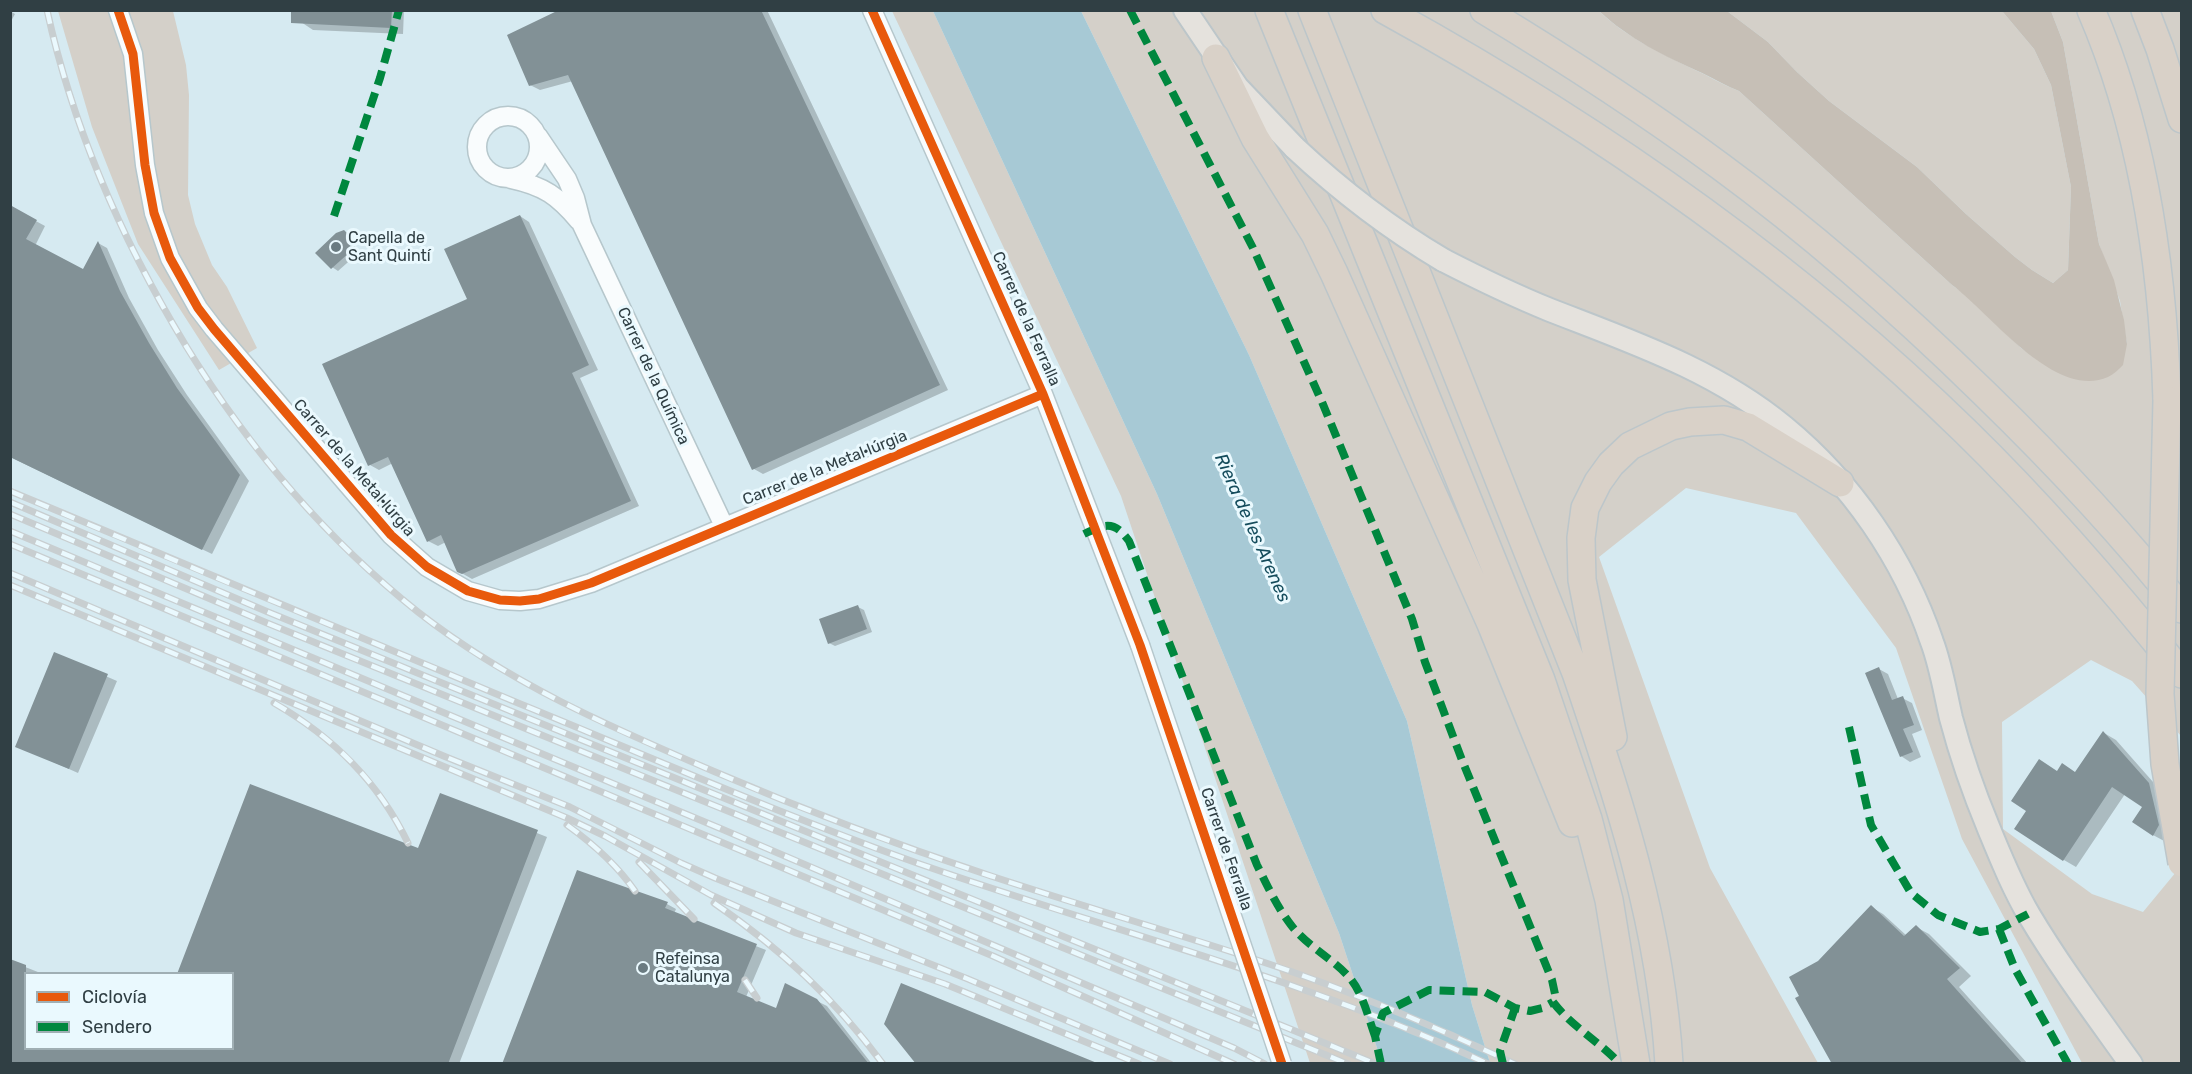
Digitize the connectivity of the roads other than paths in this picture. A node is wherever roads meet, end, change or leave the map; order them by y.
1 (118, 10) edge
2 (872, 10) edge
3 (1185, 10) edge
4 (1269, 10) edge
5 (1312, 10) edge
6 (1385, 10) edge
7 (1484, 10) edge
8 (2091, 10) edge
9 (2145, 10) edge
10 (1216, 58) junction
11 (2181, 119) edge
12 (538, 136) junction
13 (511, 179) junction
14 (582, 225) junction
15 (1043, 394) junction
16 (1840, 483) junction
17 (724, 526) junction
18 (2181, 609) edge
19 (1140, 645) joint
20 (2181, 674) edge
21 (1621, 796) junction
22 (1580, 820) junction
23 (2181, 863) edge
24 (1282, 1064) edge
25 (1636, 1064) edge
26 (1669, 1064) edge
27 (2130, 1064) edge

1 - 17 street, Carrer de la Metal·lúrgia
2 - 15 street, Carrer de la Ferralla
3 - 10 main road
4 - 22 highway
5 - 21 highway
6 - 20 highway
7 - 18 highway
8 - 23 highway, bridge
9 - 11 highway
10 - 16 main road, bridge
10 - 22 highway
12 - 13 street
12 - 13 street
12 - 14 street, Carrer de la Química
13 - 14 street, Carrer de la Química
14 - 17 street, Carrer de la Química
15 - 17 street, Carrer de la Metal·lúrgia
15 - 19 street, Carrer de la Ferralla
16 - 21 highway
16 - 27 main road
19 - 24 street, Carrer de Ferralla, bridge
21 - 26 highway
22 - 25 highway

